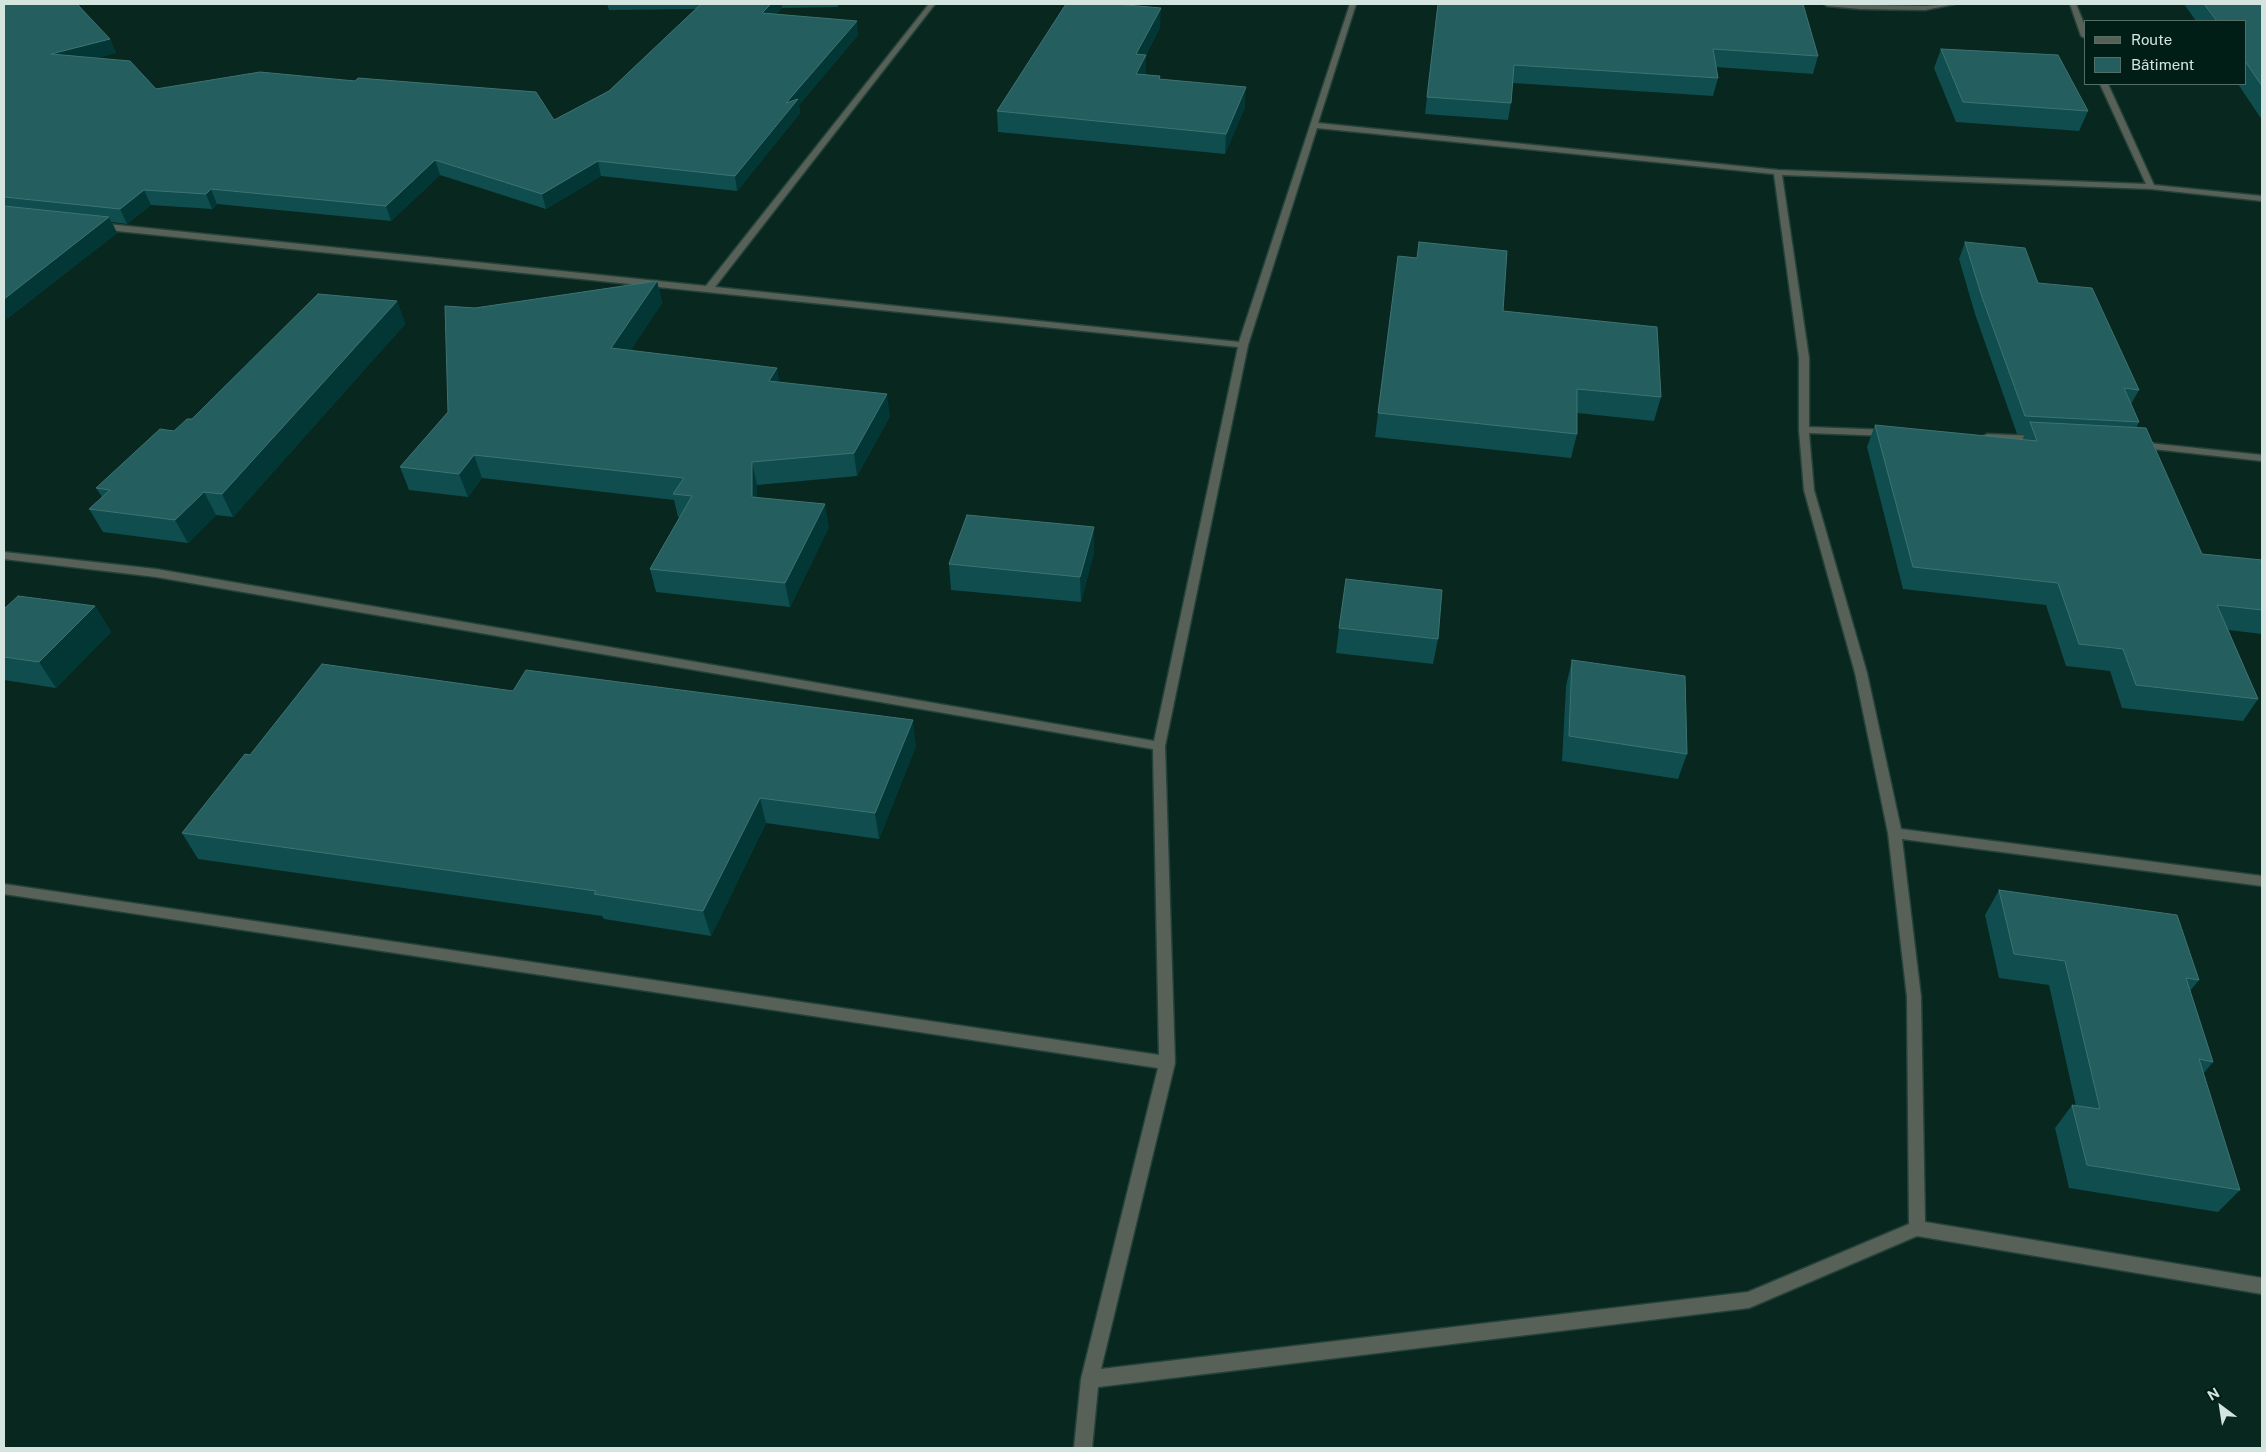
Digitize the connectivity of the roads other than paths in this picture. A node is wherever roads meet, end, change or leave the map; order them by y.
1 (932, 4) edge
2 (1354, 4) edge
3 (1827, 4) edge
4 (1952, 4) edge
5 (2073, 4) edge
6 (2084, 33) edge
7 (2104, 85) edge
8 (1314, 125) junction
9 (1778, 172) junction
10 (2151, 187) junction
11 (2262, 198) edge
12 (83, 224) edge
13 (709, 289) junction
14 (1243, 345) junction
15 (1804, 430) junction
16 (1904, 434) edge
17 (1974, 436) edge
18 (2053, 440) edge
19 (2131, 444) edge
20 (2262, 458) edge
21 (4, 556) edge
22 (1160, 746) junction
23 (1895, 833) junction
24 (2262, 880) edge
25 (4, 889) edge
26 (1167, 1063) junction
27 (1918, 1228) junction
28 (2262, 1286) edge
29 (1090, 1380) junction
30 (1083, 1448) edge

1 - 13 street
2 - 8 street
3 - 4 street
5 - 6 street
7 - 10 street
8 - 9 street
8 - 14 street
9 - 10 street
9 - 15 street
10 - 11 street
12 - 13 street
13 - 14 street
14 - 22 street
15 - 16 street
15 - 23 street
17 - 18 street
19 - 20 street
21 - 22 street
22 - 26 street
23 - 24 street
23 - 27 street
25 - 26 street
26 - 29 street
27 - 28 street
27 - 29 street
29 - 30 street

